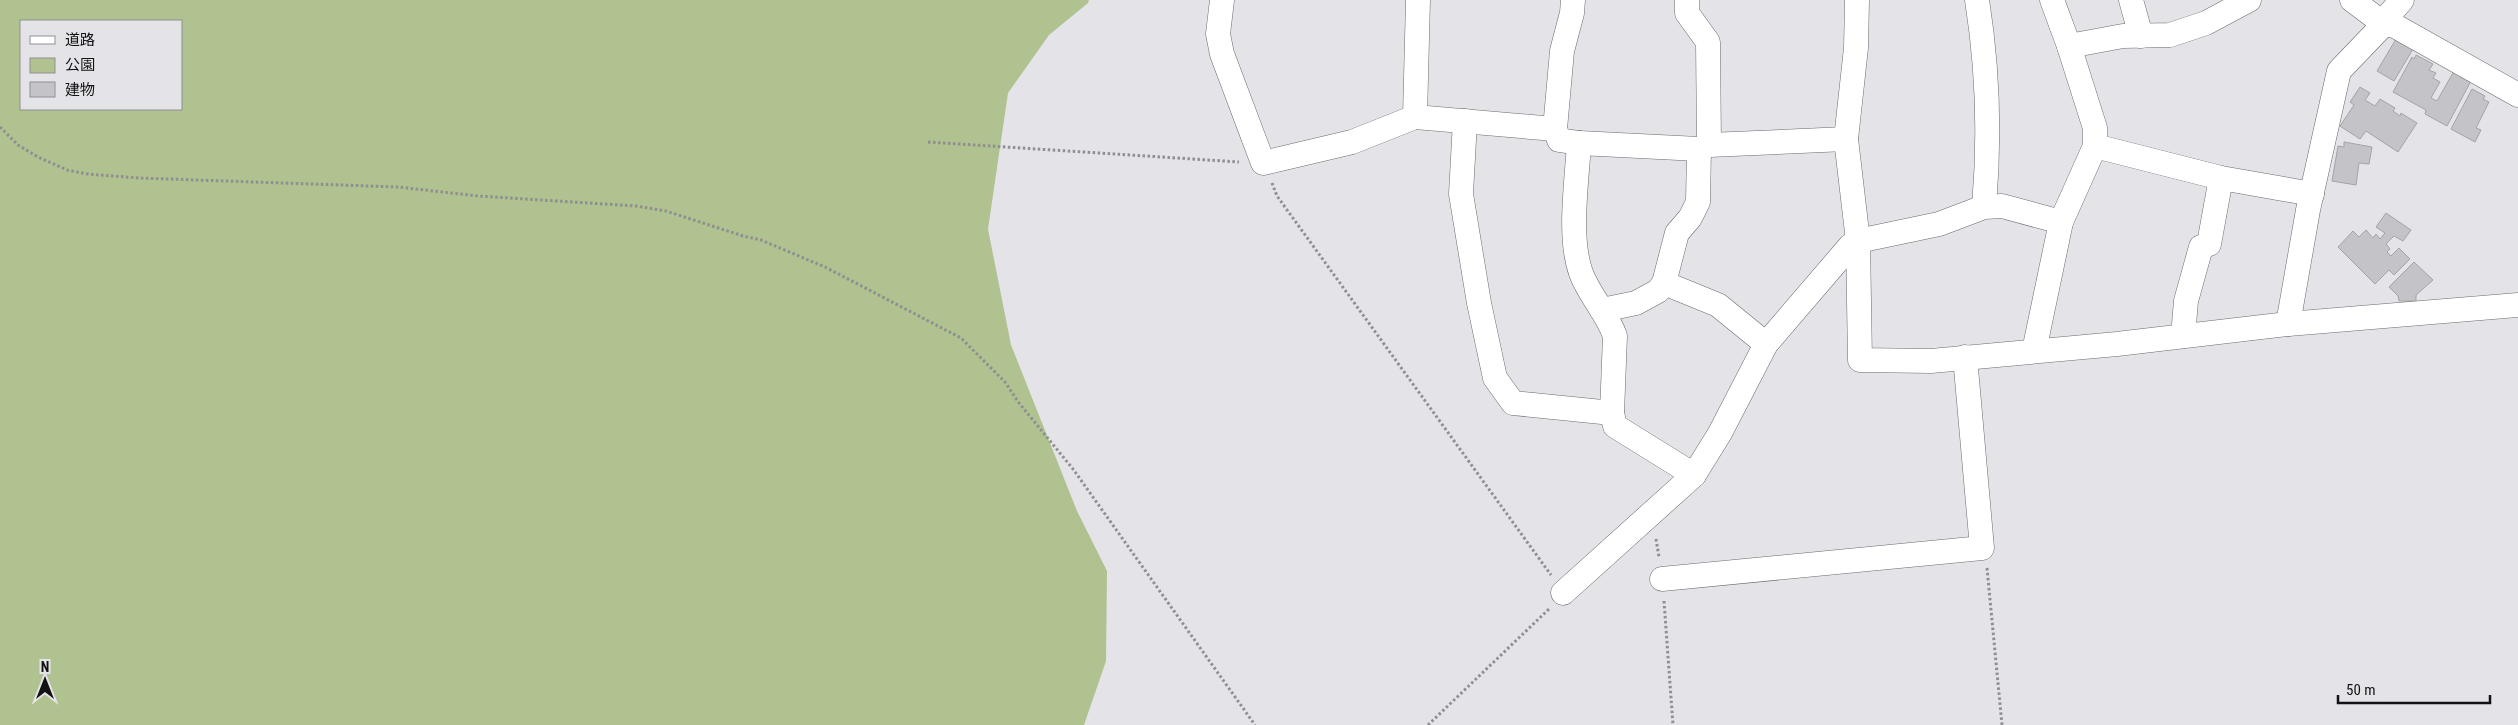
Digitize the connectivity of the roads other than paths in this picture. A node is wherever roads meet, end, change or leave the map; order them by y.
1 (1222, 0) edge
2 (1418, 0) edge
3 (1573, 0) edge
4 (1688, 0) edge
5 (1857, 0) edge
6 (1977, 0) edge
7 (2052, 0) edge
8 (2131, 0) edge
9 (2249, 0) edge
10 (2352, 0) edge
11 (2402, 0) edge
12 (2384, 24) junction
13 (2141, 36) junction
14 (2069, 46) junction
15 (2518, 96) edge
16 (1415, 117) junction
17 (1465, 121) junction
18 (1555, 129) junction
19 (1846, 138) junction
20 (1579, 143) junction
21 (2095, 146) junction
22 (1704, 147) junction
23 (2221, 178) junction
24 (2312, 194) junction
25 (1984, 207) junction
26 (2061, 222) junction
27 (1858, 240) junction
28 (1664, 283) junction
29 (2518, 305) edge
30 (1602, 310) junction
31 (2288, 324) junction
32 (2183, 336) junction
33 (1766, 344) junction
34 (2034, 351) junction
35 (1965, 357) junction
36 (1612, 413) junction
37 (1694, 475) junction
38 (1662, 579) road end
39 (1563, 593) road end

1 - 16 street
2 - 16 street
3 - 18 street
4 - 22 street
5 - 19 street
6 - 25 street
7 - 14 street
8 - 13 street
9 - 13 street
10 - 12 street
11 - 12 street
12 - 15 street
12 - 24 street
13 - 14 street
14 - 21 street
16 - 17 street
17 - 18 street
17 - 36 street
18 - 20 street
19 - 22 street
19 - 27 street
20 - 22 street
20 - 30 street
21 - 23 street
21 - 26 street
22 - 28 street
23 - 24 street
23 - 32 street
24 - 31 street
25 - 26 street
25 - 27 street
26 - 34 street
27 - 33 street
27 - 35 street
28 - 30 street
28 - 33 street
29 - 31 street
30 - 36 street
31 - 32 street
32 - 34 street
33 - 37 street
34 - 35 street
35 - 38 street
36 - 37 street
37 - 39 street

